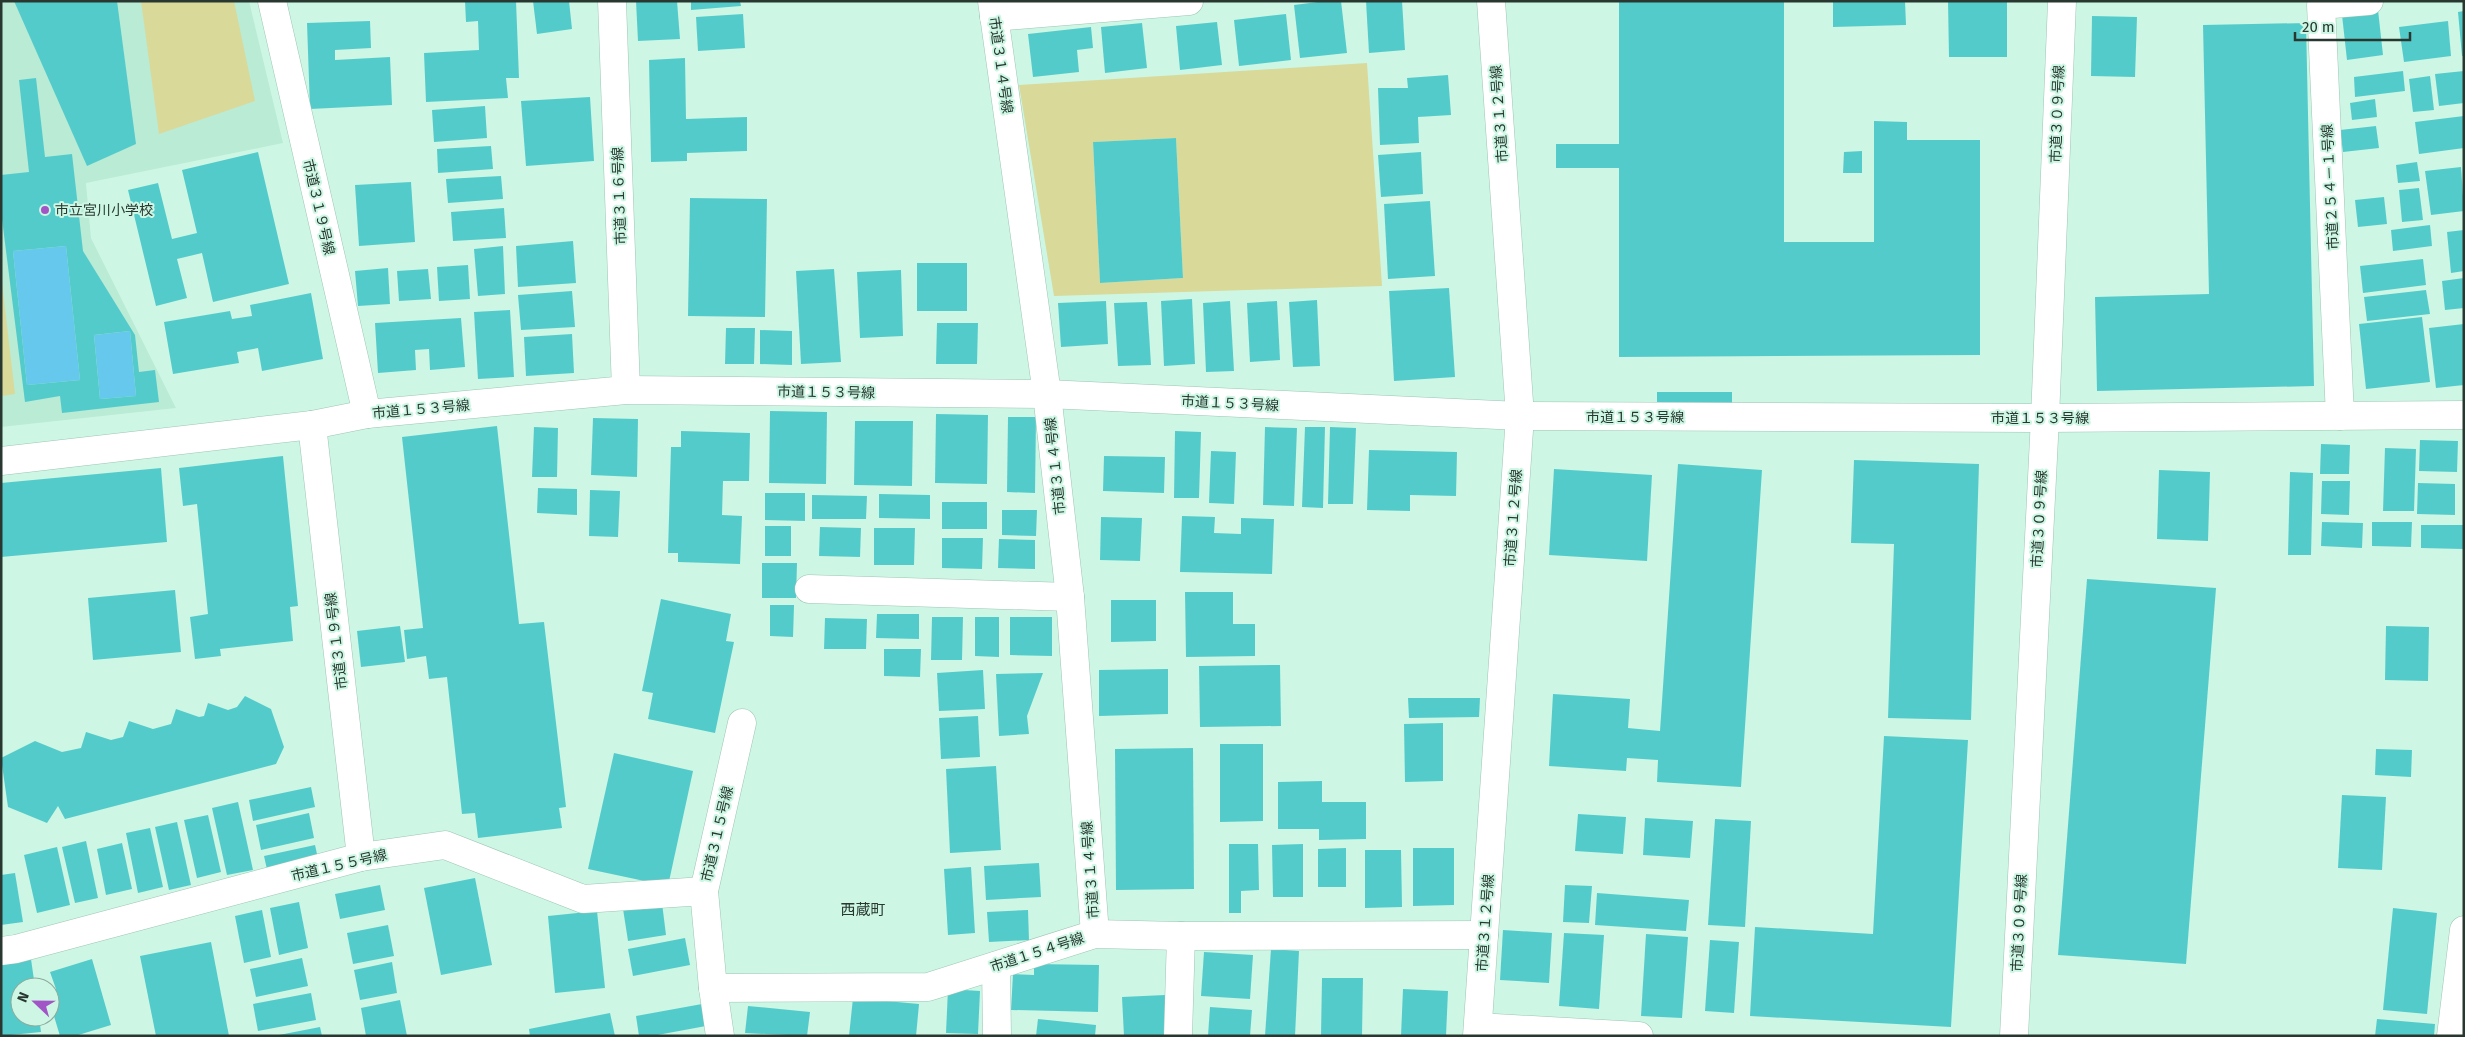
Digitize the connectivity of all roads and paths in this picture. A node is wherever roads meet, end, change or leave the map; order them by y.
1 (272, 1) edge
2 (612, 1) edge
3 (1189, 1) edge
4 (1491, 1) edge
5 (2062, 1) edge
6 (2369, 1) edge
7 (993, 9) edge
8 (626, 390) junction
9 (1047, 394) junction
10 (367, 414) junction
11 (2464, 415) edge
12 (1520, 416) junction
13 (2340, 416) junction
14 (2044, 418) junction
15 (312, 425) junction
16 (1, 461) edge
17 (809, 589) dead end
18 (1070, 597) junction
19 (742, 724) dead end
20 (361, 857) junction
21 (704, 891) junction
22 (2464, 930) edge
23 (1095, 934) junction
24 (1484, 934) junction
25 (1181, 936) junction
26 (1, 950) edge
27 (996, 966) junction
28 (713, 988) junction
29 (1478, 1031) edge
30 (720, 1036) edge
31 (997, 1036) edge
32 (1178, 1036) edge
33 (1639, 1036) edge
34 (2014, 1036) edge
35 (2451, 1036) edge

1 - 10 street, 市道３１９号線
2 - 8 street, 市道３１６号線
3 - 7 street
4 - 12 street, 市道３１２号線
5 - 14 street, 市道３０９号線
6 - 13 street, 市道２５４－１号線
7 - 9 street, 市道３１４号線
8 - 9 street, 市道１５３号線
8 - 10 street, 市道１５３号線
9 - 12 street, 市道１５３号線
9 - 18 street, 市道３１４号線
10 - 15 street, 市道１５３号線
11 - 13 street, 市道１５３号線
12 - 14 street, 市道１５３号線
12 - 24 street, 市道３１２号線
13 - 14 street, 市道１５３号線
14 - 34 street, 市道３０９号線
15 - 16 street, 市道１５３号線
15 - 20 street, 市道３１９号線
17 - 18 street
18 - 23 street, 市道３１４号線
19 - 21 street, 市道３１５号線
20 - 21 street, 市道１５５号線
20 - 26 street, 市道１５５号線
21 - 28 street, 市道３１５号線
22 - 35 street
23 - 25 street, 市道１５４号線
23 - 27 street, 市道１５４号線
24 - 25 street, 市道１５４号線
24 - 29 street, 市道３１２号線
25 - 32 street
27 - 28 street, 市道１５４号線
27 - 31 street
28 - 30 street, 市道３１５号線
29 - 33 street

